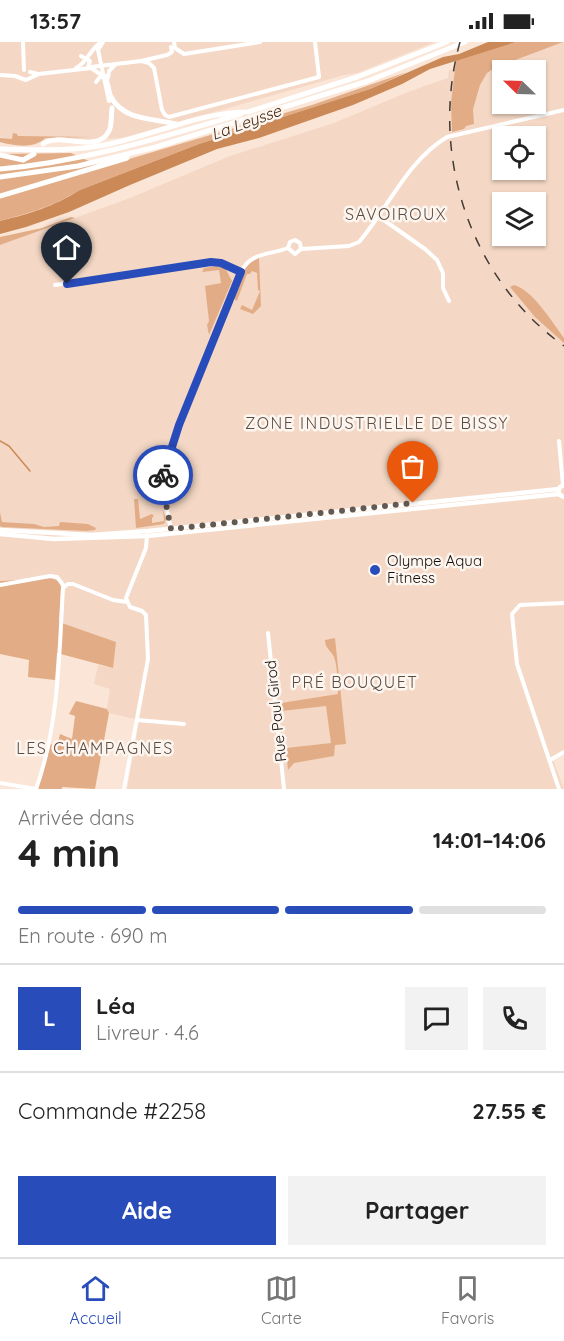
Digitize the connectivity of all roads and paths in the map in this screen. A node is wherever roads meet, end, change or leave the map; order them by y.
1 (23, 42) edge
2 (103, 42) edge
3 (174, 42) edge
4 (260, 42) edge
5 (315, 42) edge
6 (447, 42) edge
7 (465, 42) edge
8 (171, 47) dead end
9 (83, 58) junction
10 (141, 61) junction
11 (126, 62) junction
12 (100, 65) junction
13 (87, 67) junction
14 (72, 70) junction
15 (30, 72) junction
16 (22, 73) junction
17 (39, 74) junction
18 (0, 75) edge
19 (103, 76) junction
20 (30, 77) junction
21 (96, 82) dead end
22 (109, 85) junction
23 (110, 99) junction
24 (564, 110) edge
25 (248, 112) junction
26 (177, 125) junction
27 (110, 132) junction
28 (43, 144) dead end
29 (2, 147) edge
30 (156, 147) junction
31 (85, 148) junction
32 (34, 154) dead end
33 (0, 155) edge
34 (0, 169) edge
35 (0, 177) edge
36 (2, 197) edge
37 (378, 216) junction
38 (288, 248) junction
39 (302, 249) junction
40 (241, 272) junction
41 (55, 285) dead end
42 (449, 301) dead end
43 (559, 441) dead end
44 (562, 490) edge
45 (171, 531) junction
46 (0, 532) edge
47 (148, 534) junction
48 (0, 585) edge
49 (64, 586) junction
50 (127, 602) junction
51 (564, 603) edge
52 (268, 633) dead end
53 (137, 720) junction
54 (184, 724) dead end
55 (564, 752) edge
56 (550, 760) junction
57 (555, 780) junction
58 (0, 783) edge
59 (36, 789) edge
60 (124, 789) edge
61 (284, 789) edge
62 (554, 789) edge
63 (559, 789) edge

1 - 16 street
2 - 9 street
2 - 12 street
3 - 4 street
5 - 10 street
6 - 25 highway
7 - 30 highway
8 - 10 street
9 - 13 street
9 - 14 street
10 - 11 street
11 - 12 street
11 - 22 street
12 - 13 street
12 - 19 street
13 - 14 street
14 - 17 street
14 - 19 street
15 - 16 street
15 - 17 street
15 - 20 street
16 - 18 street
16 - 20 street
17 - 20 street
19 - 21 street
19 - 22 street
19 - 23 street
22 - 23 street
23 - 26 highway
23 - 27 highway
24 - 37 street
25 - 26 highway
25 - 34 highway
26 - 31 highway
27 - 28 highway
27 - 31 highway
29 - 31 highway
30 - 35 highway
30 - 36 highway
32 - 33 highway
37 - 39 street
37 - 42 street
38 - 39 street
38 - 39 street
38 - 40 street
40 - 41 street
40 - 45 street
43 - 44 street
44 - 45 main road
45 - 47 main road
46 - 47 main road
47 - 50 street
48 - 49 street
49 - 50 street
49 - 59 street
50 - 53 street
51 - 56 street
52 - 61 street, Rue Paul Girod
53 - 54 street
53 - 60 street
55 - 56 street
56 - 57 street
57 - 62 street
57 - 63 street
58 - 59 street

